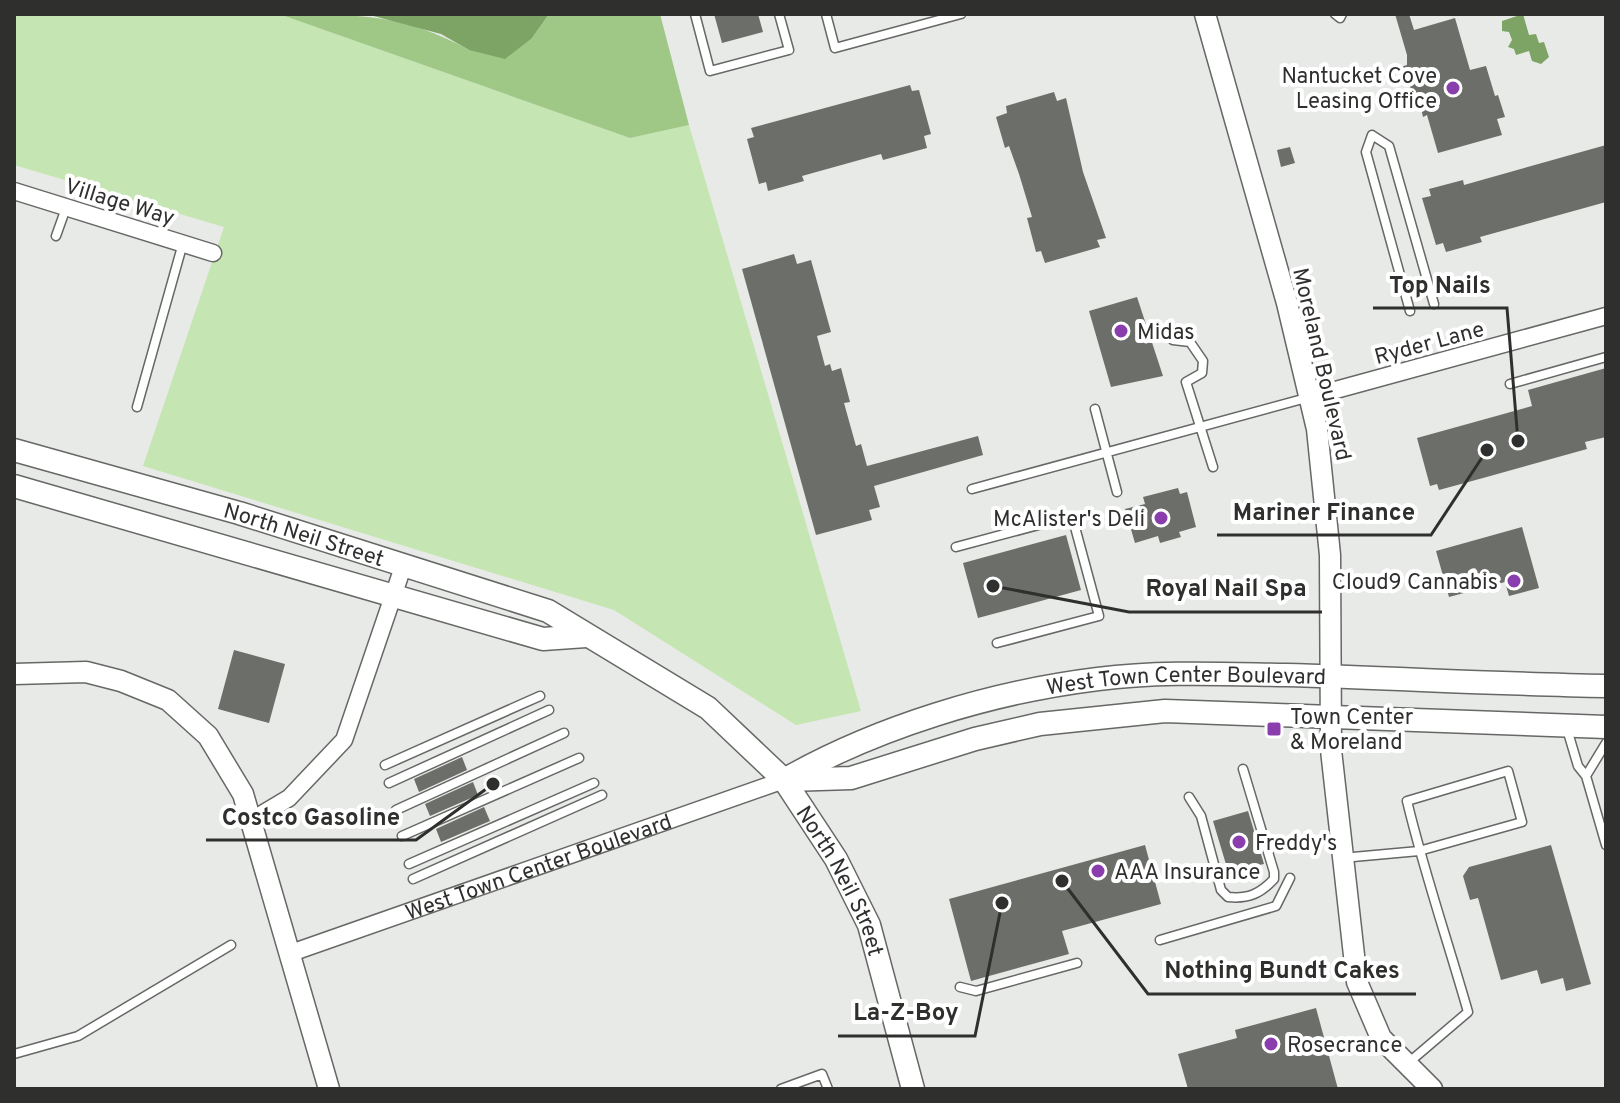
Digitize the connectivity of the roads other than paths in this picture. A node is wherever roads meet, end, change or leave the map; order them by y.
1 (695, 14) edge
2 (779, 14) edge
3 (826, 14) edge
4 (961, 14) edge
5 (1205, 14) edge
6 (1335, 14) edge
7 (1342, 14) edge
8 (14, 191) edge
9 (66, 207) junction
10 (56, 236) dead end
11 (183, 243) junction
12 (213, 253) dead end
13 (1434, 304) dead end
14 (1410, 311) dead end
15 (1606, 316) edge
16 (1173, 340) dead end
17 (1606, 357) edge
18 (1510, 384) dead end
19 (1310, 397) junction
20 (137, 407) dead end
21 (1095, 409) dead end
22 (1201, 426) junction
23 (14, 450) edge
24 (1107, 453) junction
25 (1213, 467) dead end
26 (14, 486) edge
27 (972, 489) dead end
28 (1117, 492) dead end
29 (956, 547) dead end
30 (404, 564) junction
31 (395, 594) junction
32 (586, 636) junction
33 (997, 643) dead end
34 (14, 674) edge
35 (1332, 676) junction
36 (1606, 686) edge
37 (540, 696) dead end
38 (549, 710) dead end
39 (1330, 718) junction
40 (1566, 726) junction
41 (1606, 727) edge
42 (564, 733) dead end
43 (1606, 743) edge
44 (579, 758) dead end
45 (385, 765) dead end
46 (1243, 769) dead end
47 (1586, 776) junction
48 (784, 780) junction
49 (389, 783) dead end
50 (594, 783) dead end
51 (602, 795) dead end
52 (1189, 797) dead end
53 (396, 810) dead end
54 (252, 820) junction
55 (402, 836) dead end
56 (1606, 845) edge
57 (1419, 851) junction
58 (1341, 858) junction
59 (409, 864) dead end
60 (1290, 878) dead end
61 (413, 879) dead end
62 (1160, 940) dead end
63 (231, 945) dead end
64 (291, 953) junction
65 (1077, 963) dead end
66 (960, 987) dead end
67 (14, 1054) edge
68 (1405, 1065) junction
69 (329, 1089) edge
70 (781, 1089) edge
71 (828, 1089) edge
72 (913, 1089) edge
73 (1432, 1089) edge

1 - 2 lane
3 - 4 lane
5 - 19 street, Moreland Boulevard
6 - 7 lane
8 - 9 street, Village Way
9 - 10 lane
9 - 11 street, Village Way
11 - 12 street, Village Way
11 - 20 lane
13 - 14 lane
15 - 19 street, Ryder Lane
16 - 22 lane
17 - 18 lane
19 - 22 lane
19 - 35 street, Moreland Boulevard
21 - 24 lane
22 - 24 lane
22 - 25 lane
23 - 30 main road, North Neil Street
24 - 27 lane
24 - 28 lane
26 - 31 main road, North Neil Street
29 - 33 lane
30 - 31 street
30 - 32 main road, North Neil Street
31 - 32 main road, North Neil Street
31 - 54 street
32 - 48 main road, North Neil Street
34 - 54 street
35 - 36 main road, West Town Center Boulevard
35 - 39 street, Moreland Boulevard
35 - 48 main road, West Town Center Boulevard
37 - 45 lane
38 - 49 lane
39 - 40 main road, West Town Center Boulevard
39 - 48 main road, West Town Center Boulevard
39 - 58 street, Moreland Boulevard
40 - 41 main road, West Town Center Boulevard
40 - 47 lane
42 - 53 lane
43 - 47 lane
44 - 55 lane
46 - 52 lane
47 - 56 lane
48 - 64 street, West Town Center Boulevard
48 - 72 main road, North Neil Street
50 - 59 lane
51 - 61 lane
54 - 64 street
57 - 57 lane
57 - 58 lane
57 - 68 lane
58 - 68 street, Moreland Boulevard
60 - 62 lane
63 - 67 lane
64 - 69 street
65 - 66 lane
68 - 73 street, Moreland Boulevard
70 - 71 lane

